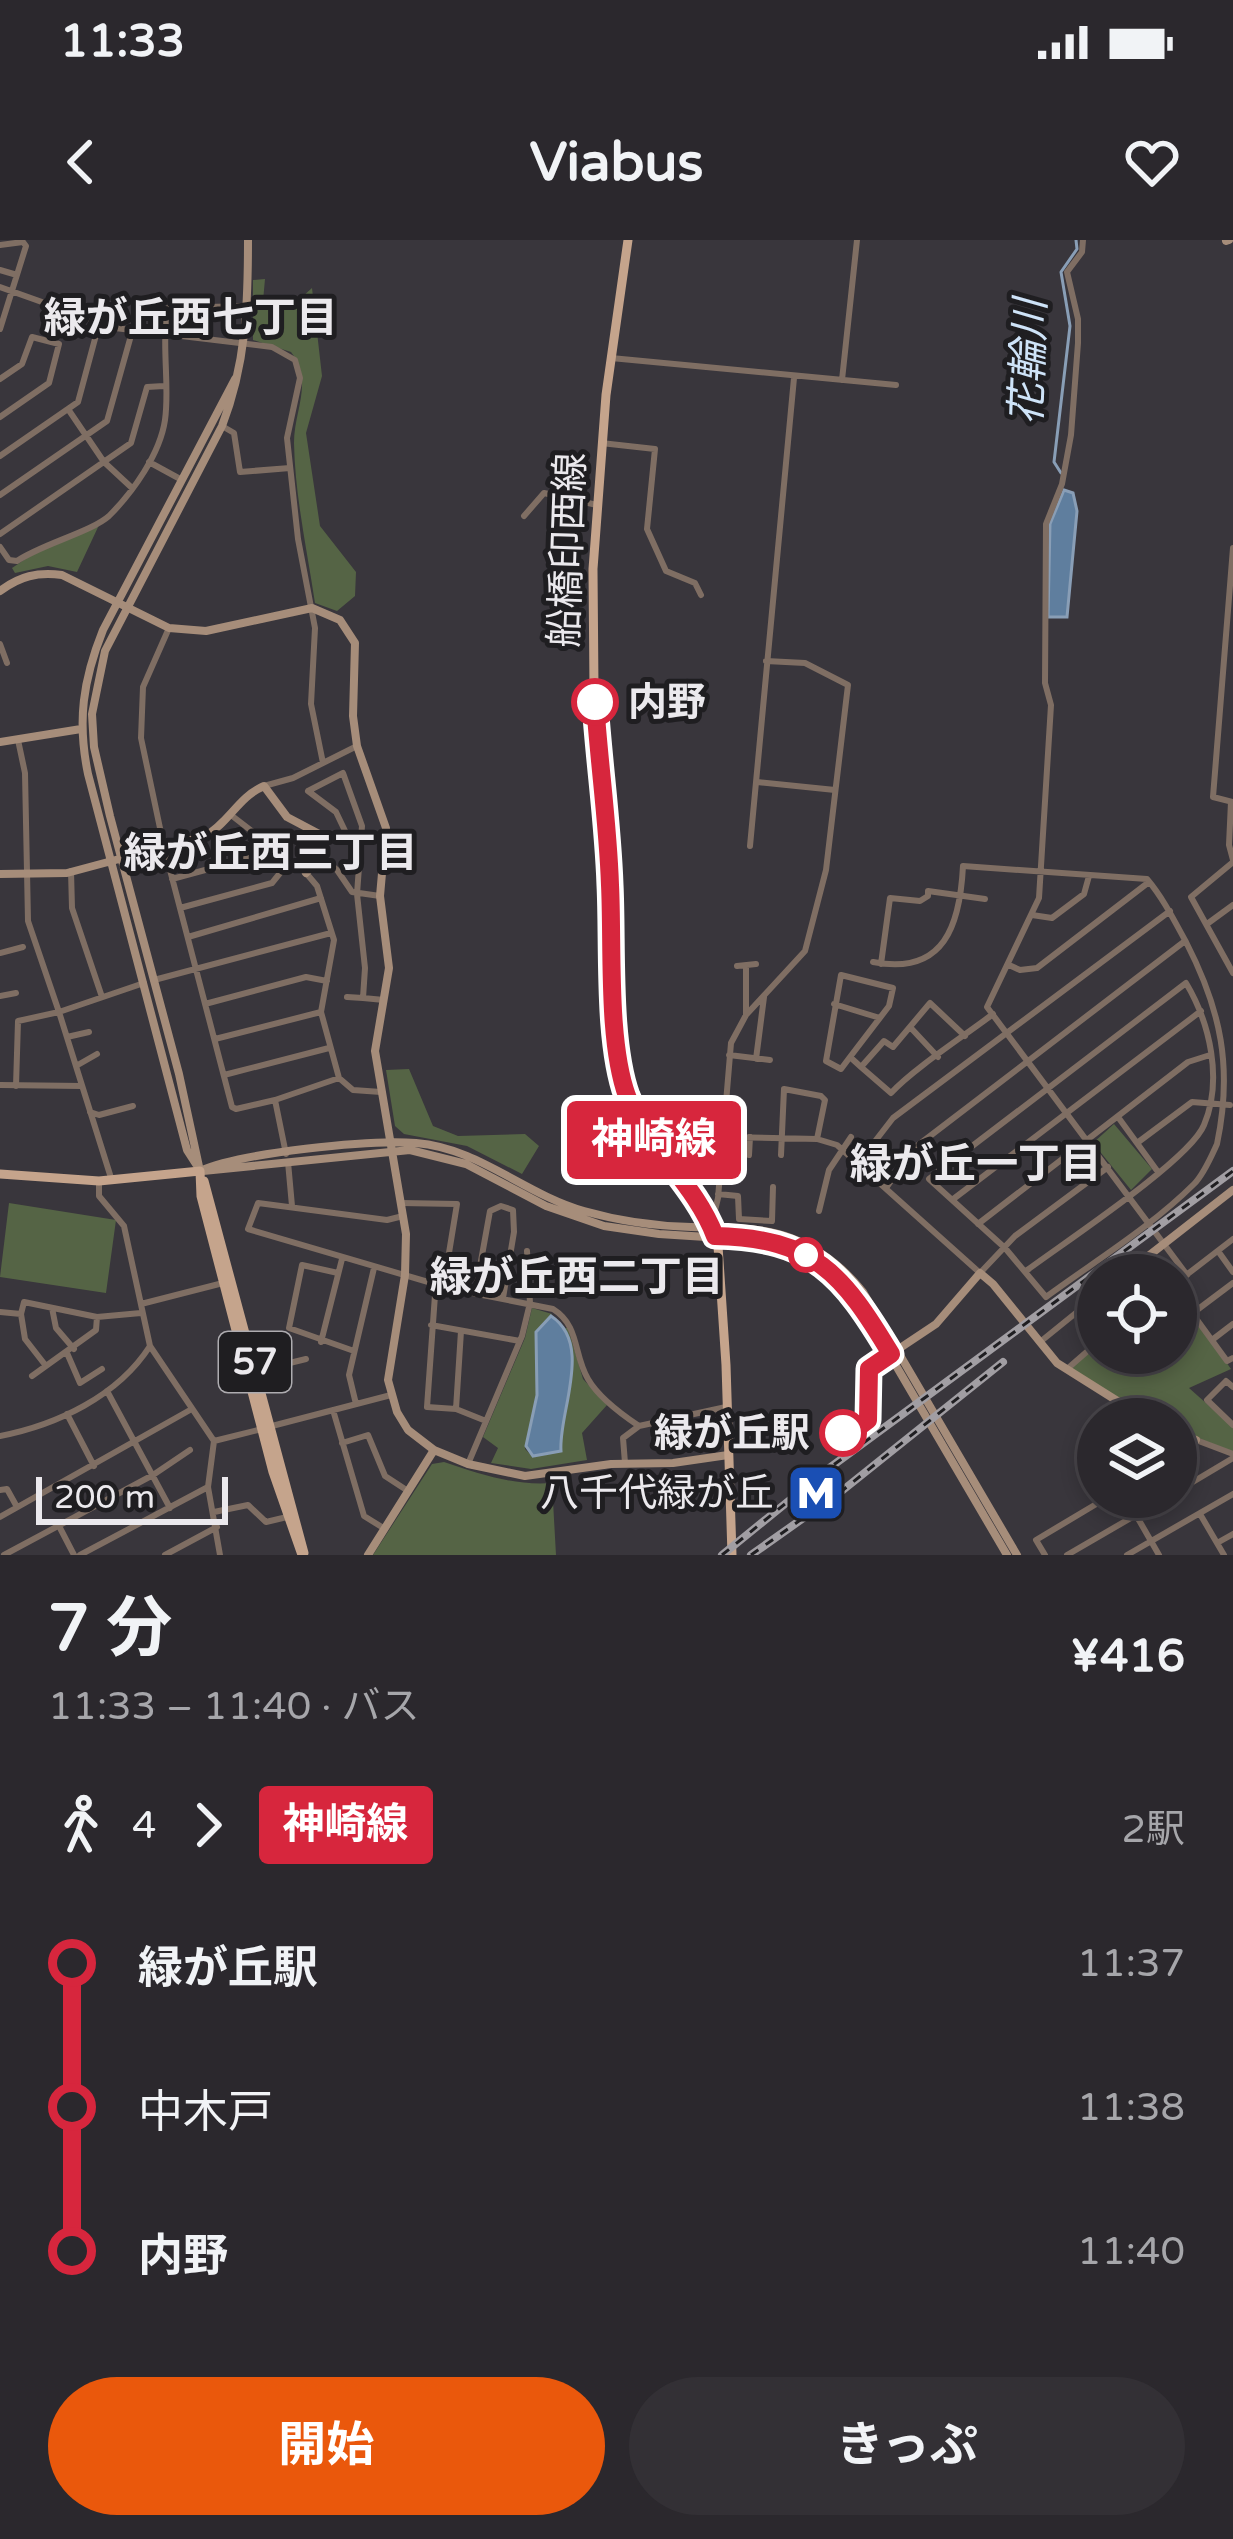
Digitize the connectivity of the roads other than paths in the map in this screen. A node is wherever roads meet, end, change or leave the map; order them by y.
1 (248, 240) edge
2 (628, 240) edge
3 (857, 240) edge
4 (1083, 240) edge
5 (0, 244) edge
6 (0, 270) edge
7 (17, 275) junction
8 (0, 287) edge
9 (13, 290) junction
10 (248, 306) junction
11 (99, 324) junction
12 (0, 331) edge
13 (132, 332) junction
14 (165, 336) junction
15 (245, 343) junction
16 (611, 358) junction
17 (240, 371) junction
18 (794, 378) junction
19 (0, 380) edge
20 (842, 381) junction
21 (164, 386) junction
22 (896, 386) dead end
23 (68, 410) junction
24 (0, 417) edge
25 (222, 426) junction
26 (86, 436) junction
27 (601, 443) junction
28 (0, 456) edge
29 (104, 462) junction
30 (149, 462) junction
31 (290, 468) junction
32 (182, 480) junction
33 (132, 488) junction
34 (0, 495) edge
35 (597, 506) junction
36 (524, 516) dead end
37 (0, 534) edge
38 (0, 547) edge
39 (1233, 548) edge
40 (0, 591) edge
41 (701, 595) dead end
42 (117, 602) junction
43 (127, 608) junction
44 (312, 608) junction
45 (1230, 621) edge
46 (169, 628) junction
47 (0, 644) edge
48 (766, 661) junction
49 (8, 663) dead end
50 (81, 730) junction
51 (18, 740) junction
52 (0, 742) edge
53 (357, 746) junction
54 (323, 763) junction
55 (757, 782) junction
56 (264, 786) junction
57 (835, 790) junction
58 (1232, 802) edge
59 (231, 814) junction
60 (363, 835) junction
61 (1231, 836) edge
62 (267, 843) junction
63 (749, 846) dead end
64 (164, 847) junction
65 (322, 856) junction
66 (118, 860) junction
67 (290, 861) junction
68 (1233, 861) edge
69 (71, 872) junction
70 (1042, 872) junction
71 (306, 873) junction
72 (0, 874) edge
73 (28, 874) junction
74 (1089, 875) junction
75 (172, 879) junction
76 (1150, 882) junction
77 (357, 894) junction
78 (380, 896) junction
79 (962, 896) junction
80 (321, 898) junction
81 (985, 899) dead end
82 (1233, 905) edge
83 (180, 908) junction
84 (1170, 910) junction
85 (1032, 915) junction
86 (1206, 925) junction
87 (332, 932) junction
88 (188, 937) junction
89 (1185, 941) junction
90 (23, 947) dead end
91 (1229, 952) edge
92 (0, 953) edge
93 (756, 964) dead end
94 (1009, 965) junction
95 (196, 968) junction
96 (1233, 973) edge
97 (149, 981) junction
98 (327, 981) junction
99 (16, 993) dead end
100 (0, 996) edge
101 (102, 997) junction
102 (347, 997) dead end
103 (764, 997) junction
104 (363, 998) junction
105 (384, 1000) junction
106 (205, 1004) junction
107 (834, 1004) junction
108 (1201, 1011) junction
109 (59, 1012) junction
110 (321, 1012) junction
111 (993, 1014) junction
112 (746, 1016) junction
113 (880, 1018) junction
114 (910, 1027) junction
115 (89, 1032) dead end
116 (1006, 1032) junction
117 (965, 1036) junction
118 (67, 1037) junction
119 (215, 1039) junction
120 (329, 1048) junction
121 (97, 1054) dead end
122 (729, 1055) junction
123 (1210, 1055) junction
124 (850, 1057) junction
125 (938, 1057) junction
126 (755, 1059) junction
127 (770, 1060) dead end
128 (1027, 1060) junction
129 (76, 1066) junction
130 (861, 1066) junction
131 (224, 1075) junction
132 (339, 1078) junction
133 (0, 1085) edge
134 (16, 1086) junction
135 (82, 1086) junction
136 (1047, 1087) junction
137 (381, 1092) junction
138 (275, 1100) junction
139 (1209, 1101) junction
140 (1230, 1105) junction
141 (133, 1106) dead end
142 (90, 1112) junction
143 (1066, 1112) junction
144 (1118, 1117) junction
145 (723, 1137) junction
146 (751, 1137) junction
147 (781, 1137) junction
148 (851, 1137) dead end
149 (817, 1139) junction
150 (1087, 1140) junction
151 (1137, 1143) junction
152 (391, 1146) junction
153 (846, 1150) junction
154 (749, 1154) dead end
155 (781, 1155) dead end
156 (286, 1158) junction
157 (859, 1162) junction
158 (1108, 1167) junction
159 (200, 1171) junction
160 (1158, 1172) junction
161 (0, 1174) edge
162 (99, 1181) junction
163 (112, 1181) junction
164 (773, 1187) dead end
165 (886, 1188) junction
166 (1233, 1190) edge
167 (521, 1192) junction
168 (718, 1194) junction
169 (1129, 1195) junction
170 (952, 1200) junction
171 (400, 1203) junction
172 (292, 1207) junction
173 (513, 1210) junction
174 (819, 1211) dead end
175 (403, 1216) junction
176 (1148, 1221) junction
177 (978, 1224) junction
178 (713, 1231) junction
179 (1233, 1239) edge
180 (1165, 1244) junction
181 (1005, 1248) junction
182 (1218, 1251) junction
183 (527, 1252) dead end
184 (1152, 1254) edge
185 (1172, 1254) edge
186 (342, 1257) junction
187 (374, 1267) junction
188 (1197, 1267) edge
189 (1026, 1271) junction
190 (1233, 1272) edge
191 (980, 1273) junction
192 (338, 1274) junction
193 (405, 1275) junction
194 (223, 1283) junction
195 (1233, 1283) edge
196 (436, 1285) junction
197 (475, 1294) junction
198 (503, 1298) junction
199 (530, 1303) junction
200 (52, 1308) junction
201 (141, 1309) junction
202 (1197, 1310) edge
203 (0, 1312) edge
204 (1077, 1312) edge
205 (21, 1314) junction
206 (97, 1317) junction
207 (1197, 1319) edge
208 (1233, 1324) edge
209 (431, 1325) junction
210 (460, 1331) junction
211 (1212, 1340) junction
212 (520, 1341) junction
213 (321, 1342) junction
214 (1039, 1343) junction
215 (150, 1346) junction
216 (70, 1351) junction
217 (354, 1351) junction
218 (895, 1352) junction
219 (1233, 1358) edge
220 (306, 1359) dead end
221 (1077, 1360) edge
222 (46, 1366) junction
223 (102, 1370) dead end
224 (1066, 1370) junction
225 (257, 1371) junction
226 (32, 1376) dead end
227 (1233, 1387) edge
228 (107, 1391) junction
229 (391, 1396) junction
230 (1112, 1398) edge
231 (356, 1404) junction
232 (728, 1407) junction
233 (192, 1409) junction
234 (456, 1409) junction
235 (333, 1411) junction
236 (67, 1414) junction
237 (486, 1421) junction
238 (1233, 1424) edge
239 (639, 1426) junction
240 (267, 1428) junction
241 (0, 1436) edge
242 (1197, 1440) edge
243 (214, 1441) junction
244 (136, 1443) junction
245 (342, 1443) junction
246 (190, 1450) dead end
247 (434, 1450) junction
248 (728, 1455) junction
249 (1233, 1456) edge
250 (468, 1463) junction
251 (625, 1463) junction
252 (94, 1466) junction
253 (153, 1475) junction
254 (1197, 1479) edge
255 (208, 1486) junction
256 (0, 1490) edge
257 (409, 1492) junction
258 (1233, 1495) edge
259 (17, 1508) junction
260 (170, 1508) junction
261 (214, 1513) junction
262 (1200, 1514) junction
263 (0, 1516) edge
264 (1077, 1516) edge
265 (286, 1517) junction
266 (1131, 1518) edge
267 (1138, 1518) edge
268 (59, 1526) junction
269 (217, 1527) junction
270 (385, 1529) junction
271 (1233, 1534) edge
272 (1151, 1541) junction
273 (1217, 1544) junction
274 (4, 1555) edge
275 (77, 1555) edge
276 (165, 1555) edge
277 (220, 1555) edge
278 (303, 1555) edge
279 (368, 1555) edge
280 (732, 1555) edge
281 (1007, 1555) edge
282 (1017, 1555) edge
283 (1045, 1555) edge
284 (1066, 1555) edge
285 (1127, 1555) edge
286 (1159, 1555) edge
287 (1224, 1555) edge

1 - 10 street
2 - 16 main road, 船橋印西線
3 - 20 street
4 - 70 street
5 - 7 street
6 - 7 street
7 - 9 street
8 - 9 street
9 - 11 street
9 - 12 street
10 - 14 street
10 - 15 street
11 - 13 street
11 - 23 street
13 - 14 street
13 - 26 street
14 - 15 street
14 - 21 street
15 - 17 street
15 - 31 street
16 - 18 street
16 - 27 main road, 船橋印西線
17 - 25 street
17 - 32 street
18 - 20 street
18 - 48 street
19 - 24 street
20 - 22 street
21 - 29 street
21 - 30 street
23 - 26 street
23 - 28 street
25 - 31 street
25 - 43 street
26 - 29 street
26 - 34 street
27 - 35 main road, 船橋印西線
27 - 41 street
29 - 33 street
29 - 37 street
30 - 32 street
30 - 33 street
31 - 44 street
32 - 42 street
33 - 38 street
35 - 36 street
35 - 178 main road, 船橋印西線
39 - 45 street
40 - 42 street
42 - 43 street
42 - 50 street
43 - 46 street
43 - 66 street
44 - 46 street
44 - 53 street
44 - 54 street
45 - 58 street
46 - 64 street
47 - 49 street
48 - 55 street
48 - 57 street
50 - 51 street
50 - 66 street
51 - 52 street
51 - 73 street
53 - 54 street
53 - 78 street
54 - 56 street
55 - 57 street
55 - 63 street
56 - 59 street
56 - 65 street
57 - 103 street
58 - 61 street
59 - 62 street
59 - 64 street
60 - 60 street
60 - 77 street
61 - 68 street
62 - 67 street
62 - 75 street
64 - 66 street
64 - 75 street
65 - 71 street
65 - 77 street
66 - 69 street
66 - 97 street
67 - 71 street
67 - 83 street
68 - 86 street
69 - 73 street
69 - 101 street
70 - 74 street
70 - 79 street
70 - 85 street
71 - 80 street
72 - 73 street
73 - 109 street
74 - 76 street
74 - 85 street
75 - 83 street
76 - 84 street
76 - 94 street
77 - 78 street
77 - 104 street
78 - 105 street
79 - 79 street
79 - 81 street
80 - 87 street
80 - 88 street
82 - 86 street
83 - 88 street
84 - 89 street
84 - 116 street
85 - 94 street
86 - 91 street
87 - 95 street
87 - 98 street
88 - 95 street
89 - 128 street
89 - 140 street
90 - 92 street
91 - 96 street
93 - 112 street
94 - 111 street
95 - 97 street
95 - 106 street
97 - 101 street
97 - 159 street
98 - 106 street
98 - 110 street
99 - 100 street
101 - 109 street
102 - 104 street
103 - 112 street
103 - 126 street
104 - 105 street
105 - 137 street
106 - 119 street
107 - 113 street
107 - 113 street
107 - 124 street
108 - 123 street
108 - 136 street
108 - 143 street
109 - 118 street
109 - 134 street
110 - 119 street
110 - 120 street
111 - 116 street
111 - 117 street
112 - 122 street
113 - 124 street
114 - 117 street
114 - 125 street
114 - 130 street
115 - 118 street
116 - 128 street
116 - 157 street
117 - 125 street
118 - 129 street
119 - 131 street
120 - 131 street
120 - 132 street
121 - 129 street
122 - 126 street
122 - 145 street
123 - 139 street
123 - 144 street
124 - 130 street
125 - 130 street
126 - 127 street
128 - 136 street
128 - 165 street
129 - 135 street
131 - 138 street
132 - 137 street
132 - 138 street
133 - 134 street
134 - 135 street
135 - 142 street
136 - 143 street
136 - 170 street
137 - 152 street
138 - 156 street
139 - 140 street
139 - 151 street
139 - 160 street
140 - 176 street
141 - 142 street
142 - 163 street
143 - 150 street
143 - 170 street
144 - 150 street
144 - 151 street
145 - 146 street
145 - 168 street
146 - 147 street
146 - 154 street
147 - 149 street
147 - 149 street
147 - 155 street
148 - 153 street
149 - 153 street
150 - 158 street
150 - 177 street
151 - 160 street
152 - 156 street
152 - 167 street
152 - 171 street
152 - 178 street
153 - 157 street
153 - 174 street
156 - 159 street
156 - 172 street
157 - 165 street
158 - 169 street
158 - 181 street
159 - 163 main road
159 - 194 main road, 57
159 - 225 main road, 57
160 - 169 street
161 - 162 main road
162 - 163 main road
162 - 201 street
164 - 168 street
165 - 191 street
166 - 180 street
167 - 173 street
167 - 178 street
168 - 178 street
169 - 176 street
169 - 189 street
170 - 177 street
171 - 175 street
171 - 196 street
172 - 175 street
172 - 186 street
173 - 197 street
173 - 198 street
175 - 193 street
176 - 180 street
176 - 189 street
177 - 181 street
178 - 218 street
178 - 232 main road, 船橋印西線
179 - 182 street
180 - 184 street
180 - 185 street
181 - 189 street
181 - 191 street
182 - 188 street
182 - 190 street
183 - 199 street
186 - 187 street
186 - 192 street
187 - 193 street
187 - 217 street
191 - 214 street
191 - 218 street
192 - 213 street
192 - 213 street
193 - 196 street
193 - 229 street
194 - 201 street
194 - 240 main road, 57
195 - 202 street
196 - 197 street
196 - 209 street
197 - 198 street
198 - 199 street
199 - 212 street
199 - 239 street
200 - 205 street
200 - 206 street
200 - 216 street
201 - 206 street
201 - 215 street
203 - 205 street
204 - 214 street
205 - 222 street
206 - 216 street
207 - 211 street
208 - 211 street
209 - 210 street
209 - 234 street
210 - 212 street
210 - 234 street
211 - 219 street
212 - 237 street
213 - 217 street
214 - 224 street
215 - 228 street
215 - 233 street
216 - 222 street
216 - 223 street
217 - 231 street
218 - 281 street
218 - 282 street
220 - 225 street
221 - 224 street
222 - 226 street
224 - 230 street
225 - 240 main road, 57
227 - 238 street
228 - 236 street
228 - 244 street
229 - 231 street
229 - 247 street
231 - 235 street
232 - 239 street
232 - 248 main road, 船橋印西線
233 - 243 street
233 - 244 street
234 - 237 street
235 - 240 street
235 - 245 street
236 - 241 street
236 - 252 street
237 - 250 street
239 - 251 street
240 - 243 street
240 - 265 main road, 57
240 - 278 main road, 57
242 - 249 street
243 - 255 street
244 - 252 street
244 - 253 street
245 - 257 street
245 - 270 street
246 - 253 street
247 - 250 street
247 - 257 street
248 - 251 street
248 - 280 main road, 船橋印西線
249 - 254 street
250 - 251 street
252 - 259 street
253 - 260 street
253 - 268 street
255 - 260 street
255 - 261 street
256 - 259 street
257 - 270 street
258 - 262 street
259 - 263 street
260 - 275 street
261 - 265 street
261 - 269 street
262 - 272 street
262 - 273 street
264 - 283 street
265 - 278 main road, 57
266 - 284 street
267 - 272 street
268 - 274 street
268 - 275 street
269 - 276 street
269 - 277 street
270 - 279 street
271 - 273 street
272 - 285 street
272 - 286 street
273 - 287 street

